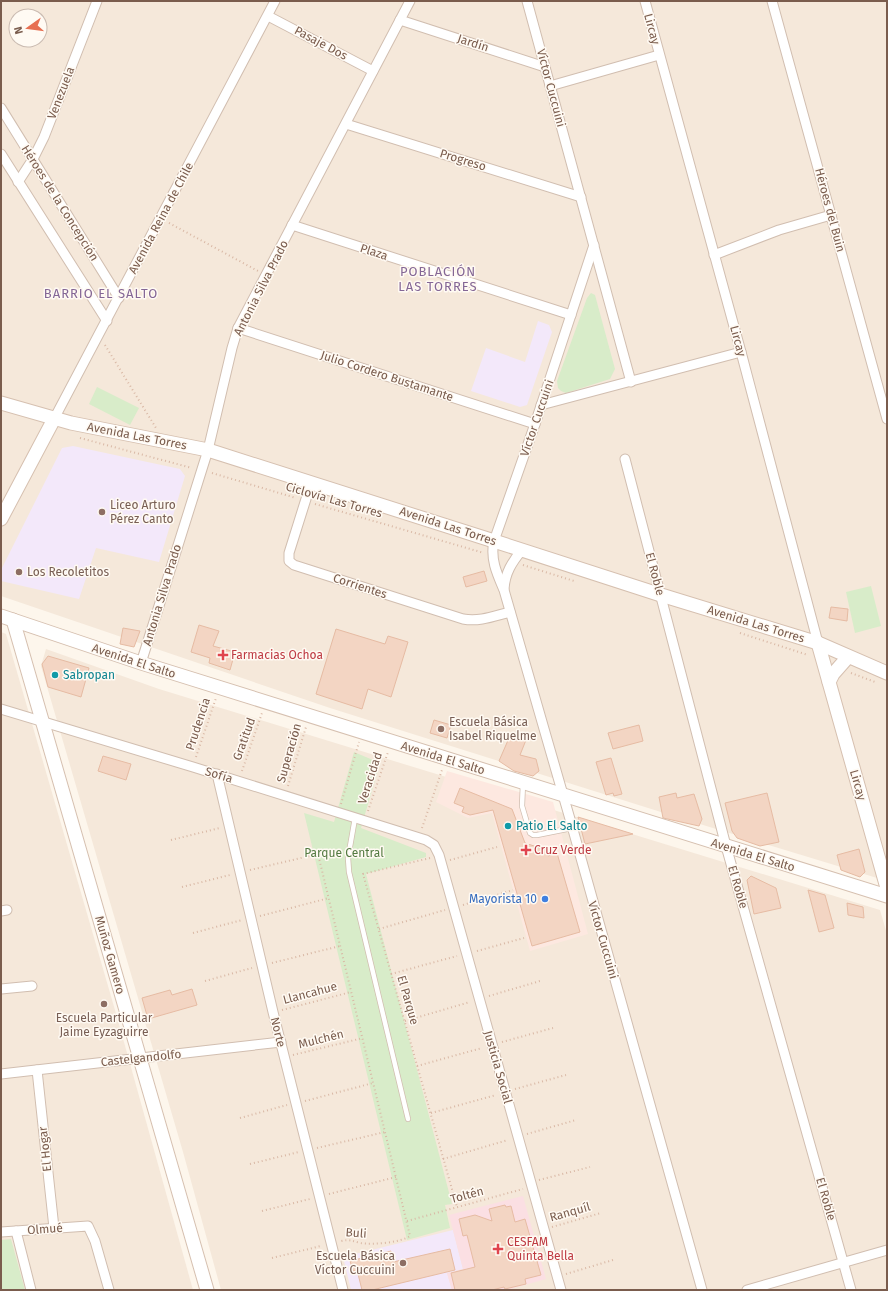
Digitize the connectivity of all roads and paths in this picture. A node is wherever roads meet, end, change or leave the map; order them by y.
1 (97, 1) edge
2 (275, 1) edge
3 (410, 1) edge
4 (527, 1) edge
5 (644, 1) edge
6 (772, 1) edge
7 (268, 16) junction
8 (400, 20) junction
9 (659, 56) junction
10 (545, 66) junction
11 (374, 71) junction
12 (550, 86) junction
13 (1, 108) edge
14 (346, 124) junction
15 (1, 154) edge
16 (33, 159) junction
17 (18, 182) junction
18 (581, 197) junction
19 (831, 215) junction
20 (160, 219) junction
21 (292, 225) junction
22 (594, 245) junction
23 (714, 254) junction
24 (266, 275) junction
25 (118, 298) junction
26 (571, 315) junction
27 (107, 321) junction
28 (238, 328) junction
29 (99, 335) junction
30 (741, 352) junction
31 (631, 382) junction
32 (1, 403) edge
33 (541, 405) junction
34 (54, 419) junction
35 (887, 419) edge
36 (535, 424) junction
37 (79, 438) dead end
38 (164, 441) junction
39 (208, 450) junction
40 (625, 459) dead end
41 (202, 470) junction
42 (311, 483) junction
43 (305, 501) junction
44 (1, 519) edge
45 (494, 541) junction
46 (522, 550) junction
47 (492, 555) junction
48 (513, 562) junction
49 (581, 583) dead end
50 (504, 590) junction
51 (661, 595) junction
52 (510, 612) junction
53 (7, 618) edge
54 (738, 632) dead end
55 (818, 643) junction
56 (848, 657) junction
57 (822, 660) junction
58 (141, 663) junction
59 (838, 667) junction
60 (884, 679) edge
61 (829, 682) junction
62 (219, 688) junction
63 (266, 702) junction
64 (1, 709) edge
65 (309, 716) junction
66 (42, 721) junction
67 (362, 732) junction
68 (391, 742) junction
69 (446, 759) junction
70 (193, 767) junction
71 (216, 774) junction
72 (238, 781) junction
73 (523, 783) junction
74 (285, 796) junction
75 (563, 796) junction
76 (338, 812) junction
77 (355, 818) junction
78 (365, 821) junction
79 (229, 826) junction
80 (572, 828) junction
81 (418, 837) junction
82 (170, 840) dead end
83 (434, 845) joint
84 (726, 846) junction
85 (497, 847) dead end
86 (318, 854) dead end
87 (440, 859) junction
88 (887, 888) edge
89 (887, 896) edge
90 (32, 986) dead end
91 (1, 989) edge
92 (351, 992) junction
93 (273, 1012) junction
94 (362, 1038) junction
95 (281, 1042) junction
96 (284, 1058) junction
97 (140, 1059) junction
98 (37, 1070) junction
99 (1, 1074) edge
100 (408, 1119) dead end
101 (590, 1167) dead end
102 (531, 1185) junction
103 (457, 1207) junction
104 (601, 1213) dead end
105 (407, 1221) junction
106 (54, 1228) junction
107 (544, 1229) junction
108 (16, 1231) junction
109 (1, 1232) edge
110 (331, 1243) junction
111 (887, 1250) edge
112 (272, 1258) dead end
113 (613, 1260) dead end
114 (844, 1263) junction
115 (557, 1276) junction
116 (31, 1290) edge
117 (109, 1290) edge
118 (207, 1290) edge
119 (343, 1290) edge
120 (561, 1290) edge
121 (702, 1290) edge
122 (747, 1290) edge
123 (851, 1290) edge

1 - 16 street, Venezuela
2 - 7 street, Avenida Reina de Chile
3 - 8 street, Antonia Silva Prado
4 - 10 street, Víctor Cuccuini
5 - 9 street, Lircay
6 - 19 street, Héroes del Buin
7 - 11 street, Pasaje Dos
7 - 20 street, Avenida Reina de Chile
8 - 10 street, Jardín
8 - 11 street, Antonia Silva Prado
9 - 12 street
9 - 23 street, Lircay
10 - 12 street, Víctor Cuccuini
11 - 14 street, Antonia Silva Prado
12 - 18 street, Víctor Cuccuini
13 - 16 street, Héroes de la Concepción
14 - 18 street, Progreso
14 - 21 street, Antonia Silva Prado
15 - 17 street, Héroes de la Concepción
16 - 17 street, Venezuela
16 - 25 street, Héroes de la Concepción
17 - 27 street, Héroes de la Concepción
18 - 22 street, Víctor Cuccuini
19 - 23 street
19 - 35 street, Héroes del Buin
20 - 24 path
20 - 25 street, Avenida Reina de Chile
21 - 24 street, Antonia Silva Prado
21 - 26 street, Plaza
22 - 26 street, Víctor Cuccuini
22 - 31 street, Víctor Cuccuini
23 - 30 street, Lircay
24 - 28 street, Antonia Silva Prado
25 - 27 street, Avenida Reina de Chile
26 - 33 street, Víctor Cuccuini
27 - 29 street, Avenida Reina de Chile
28 - 36 street, Julio Cordero Bustamante
28 - 39 street, Antonia Silva Prado
29 - 34 street, Avenida Reina de Chile
29 - 38 path
30 - 31 street
30 - 55 street, Lircay
31 - 33 street
32 - 34 street, Avenida Las Torres
33 - 36 street, Víctor Cuccuini
34 - 38 street, Avenida Las Torres
34 - 44 street, Avenida Reina de Chile
36 - 45 street, Víctor Cuccuini
37 - 41 path, Ciclovía Las Torres
38 - 39 street, Avenida Las Torres
39 - 41 street, Antonia Silva Prado
39 - 42 street, Avenida Las Torres
40 - 51 street, El Roble
41 - 43 path, Ciclovía Las Torres
41 - 58 street, Antonia Silva Prado
42 - 43 street, Corrientes
42 - 45 street, Avenida Las Torres
43 - 47 path, Ciclovía Las Torres
43 - 52 street, Corrientes
45 - 46 street, Avenida Las Torres
45 - 47 street, Víctor Cuccuini
46 - 48 street, Víctor Cuccuini
46 - 51 street, Avenida Las Torres
47 - 50 street, Víctor Cuccuini
48 - 49 path
48 - 50 street, Víctor Cuccuini
50 - 52 street, Víctor Cuccuini
51 - 55 street, Avenida Las Torres
51 - 84 street, El Roble
52 - 75 street, Víctor Cuccuini
53 - 58 street, Avenida El Salto
53 - 66 street, Muñoz Gamero
54 - 57 path
55 - 56 street, Avenida Las Torres
55 - 57 street, Lircay
56 - 59 street
56 - 60 street, Avenida Las Torres
57 - 61 street, Lircay
58 - 62 street, Avenida El Salto
59 - 60 path
59 - 61 street
61 - 88 street, Lircay
62 - 63 street, Avenida El Salto
62 - 70 path, Prudencia
63 - 65 street, Avenida El Salto
63 - 72 path, Gratitud
64 - 66 street, Sofía
65 - 67 street, Avenida El Salto
65 - 74 path, Superación
66 - 70 street, Sofía
66 - 97 street, Muñoz Gamero
67 - 68 street, Avenida El Salto
67 - 76 path
68 - 69 street, Avenida El Salto
68 - 78 path, Veracidad
69 - 73 street, Avenida El Salto
69 - 81 path
70 - 71 street, Sofía
71 - 72 street, Sofía
71 - 79 street, Norte
72 - 74 street, Sofía
73 - 75 street, Avenida El Salto
73 - 80 lane
74 - 76 street, Sofía
75 - 80 street, Víctor Cuccuini
75 - 84 street, Avenida El Salto
76 - 77 street, Sofía
77 - 78 street, Sofía
77 - 100 lane
78 - 81 street, Sofía
79 - 82 path
79 - 93 street, Norte
80 - 121 street, Víctor Cuccuini
81 - 83 street, Sofía
83 - 87 street, Justicia Social
84 - 89 street, Avenida El Salto
84 - 114 street, El Roble
85 - 87 path
86 - 92 path
87 - 102 street, Justicia Social
87 - 103 path, El Parque
90 - 91 street
92 - 93 path, Llancahue
92 - 94 path
93 - 95 street, Norte
94 - 96 path, Mulchén
94 - 105 path
95 - 96 street, Norte
95 - 97 street, Castelgandolfo
96 - 110 street, Norte
97 - 98 street, Castelgandolfo
97 - 118 street, Muñoz Gamero
98 - 99 street, Castelgandolfo
98 - 106 street, El Hogar
101 - 102 path, Toltén
102 - 103 path, Toltén
102 - 107 street, Justicia Social
103 - 105 path, Toltén
104 - 107 path, Ranquíl
105 - 110 path, Buli
106 - 108 street, Olmué
106 - 117 street, Olmué
107 - 115 street, Justicia Social
108 - 109 street, Olmué
108 - 116 street
110 - 112 path, Buli
110 - 119 street, Norte
111 - 114 street
113 - 115 path
114 - 122 street
114 - 123 street, El Roble
115 - 120 street, Justicia Social

